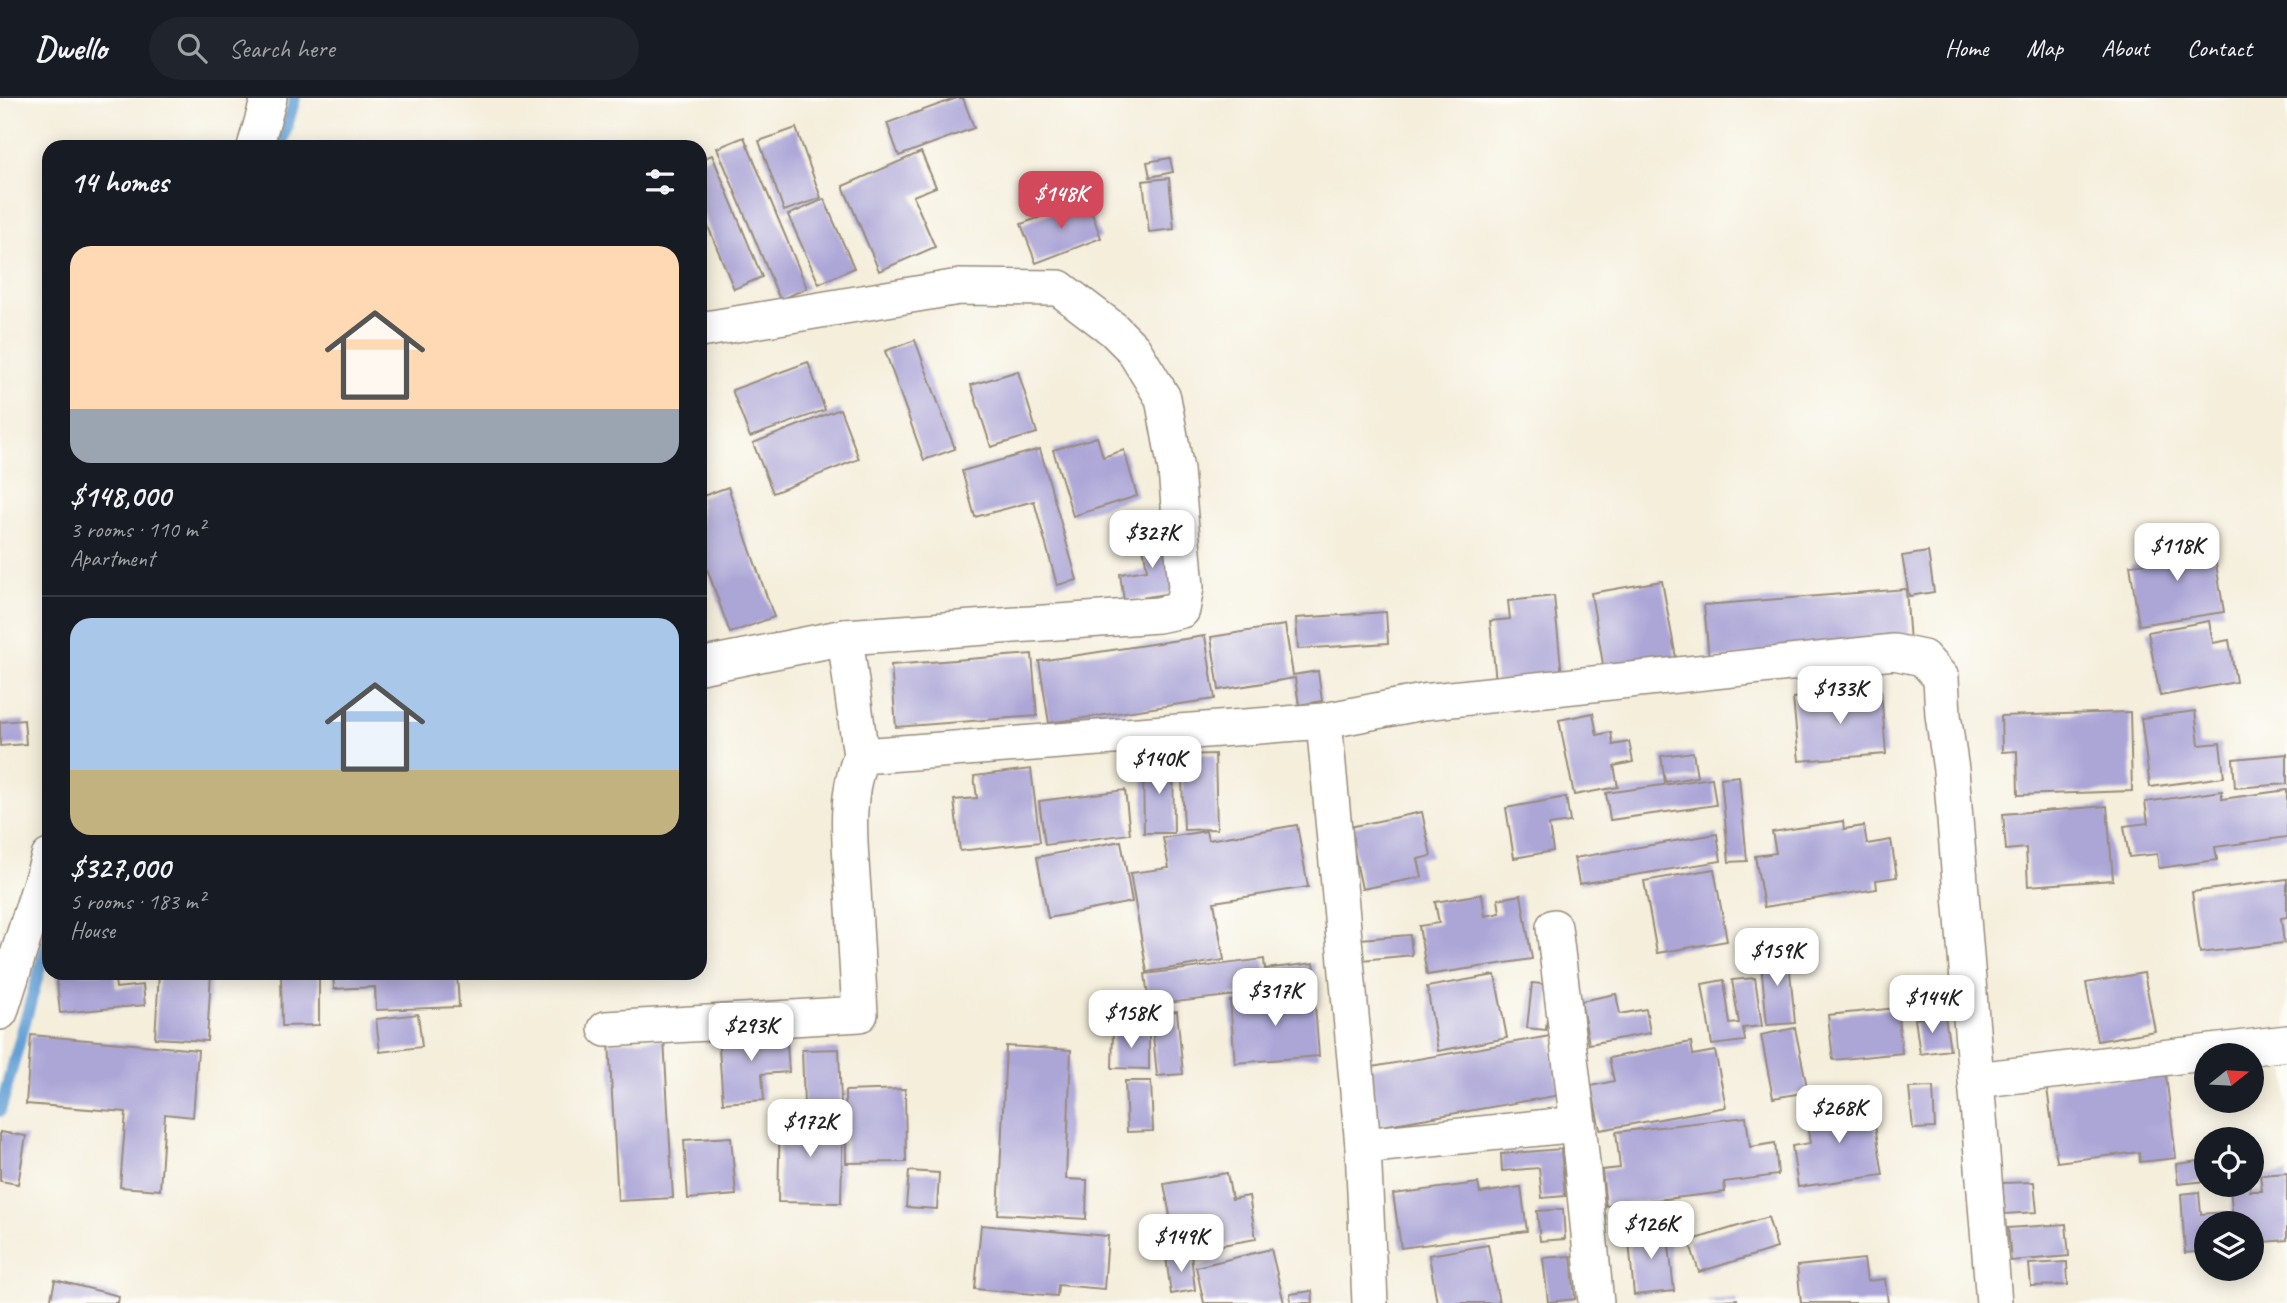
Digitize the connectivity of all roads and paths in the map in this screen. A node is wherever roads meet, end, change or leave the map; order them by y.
1 (269, 98) edge
2 (257, 140) edge
3 (707, 329) edge
4 (845, 637) junction
5 (707, 665) edge
6 (1324, 722) junction
7 (861, 756) junction
8 (42, 879) edge
9 (1554, 927) dead end
10 (0, 1012) edge
11 (607, 1029) dead end
12 (2287, 1044) edge
13 (1976, 1080) junction
14 (1578, 1124) junction
15 (1363, 1146) junction
16 (1370, 1303) edge
17 (1596, 1303) edge
18 (1994, 1303) edge

1 - 2 street
3 - 4 street
4 - 5 street
4 - 7 street
6 - 7 street
6 - 13 street
6 - 15 street
7 - 11 street
8 - 10 street
9 - 14 street
12 - 13 street
13 - 18 street
14 - 15 street
14 - 17 street
15 - 16 street

